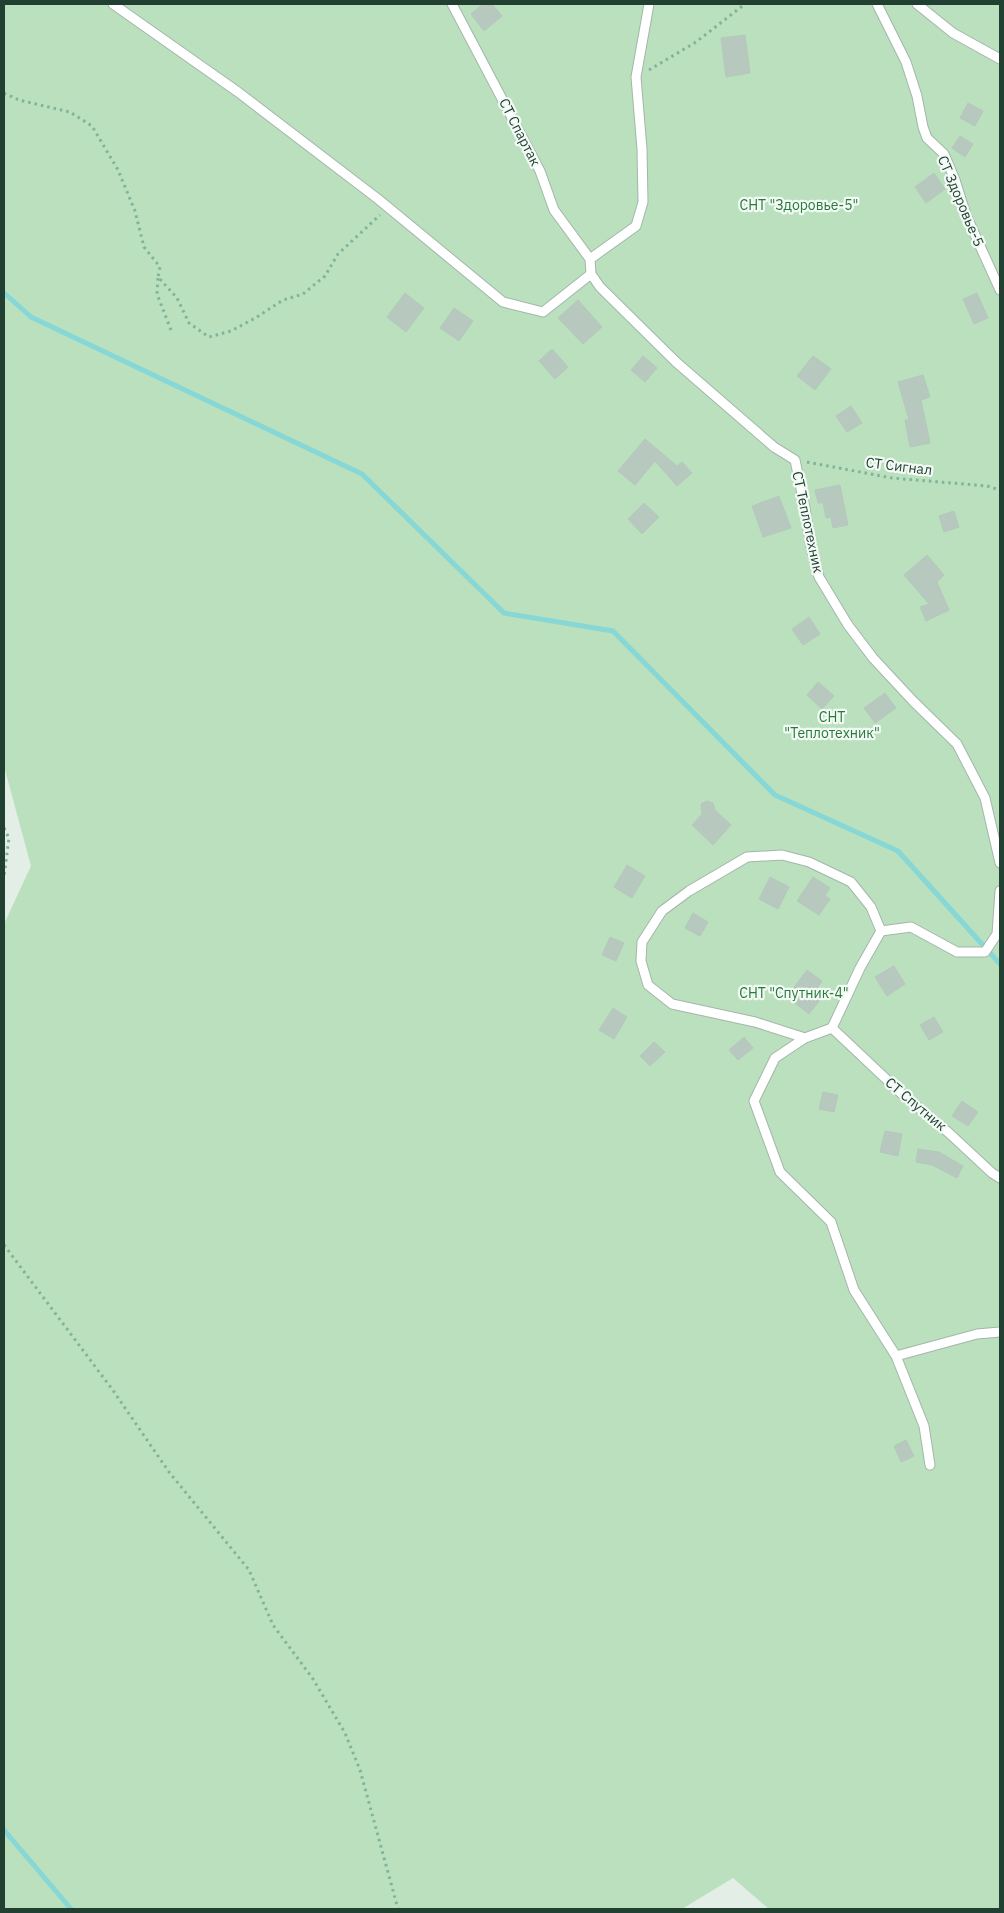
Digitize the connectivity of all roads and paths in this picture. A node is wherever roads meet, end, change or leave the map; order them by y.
1 (113, 4) edge
2 (452, 4) edge
3 (648, 4) edge
4 (745, 4) edge
5 (877, 4) edge
6 (917, 4) edge
7 (1000, 59) edge
8 (636, 77) junction
9 (4, 93) edge
10 (381, 202) junction
11 (590, 259) junction
12 (591, 274) junction
13 (158, 277) junction
14 (1000, 290) edge
15 (171, 330) dead end
16 (795, 460) junction
17 (1000, 490) edge
18 (4, 828) edge
19 (1000, 863) edge
20 (4, 876) edge
21 (1000, 891) edge
22 (881, 931) junction
23 (832, 1028) junction
24 (805, 1038) junction
25 (1000, 1178) edge
26 (4, 1245) edge
27 (1000, 1332) edge
28 (896, 1356) junction
29 (930, 1465) dead end
30 (398, 1909) edge

1 - 10 lane
2 - 11 lane, СТ Спартак
3 - 8 lane
4 - 8 path
5 - 14 lane, СТ Здоровье-5
6 - 7 lane
8 - 11 lane
9 - 13 path
10 - 12 lane
10 - 13 path
11 - 12 lane
12 - 16 lane, СТ Теплотехник
13 - 15 path
16 - 17 path, СТ Сигнал
16 - 19 lane, СТ Теплотехник
18 - 20 path
21 - 22 lane
22 - 23 lane
22 - 24 lane
23 - 24 lane
23 - 25 lane, СТ Спутник
24 - 28 lane
26 - 30 path
27 - 28 lane
28 - 29 lane

